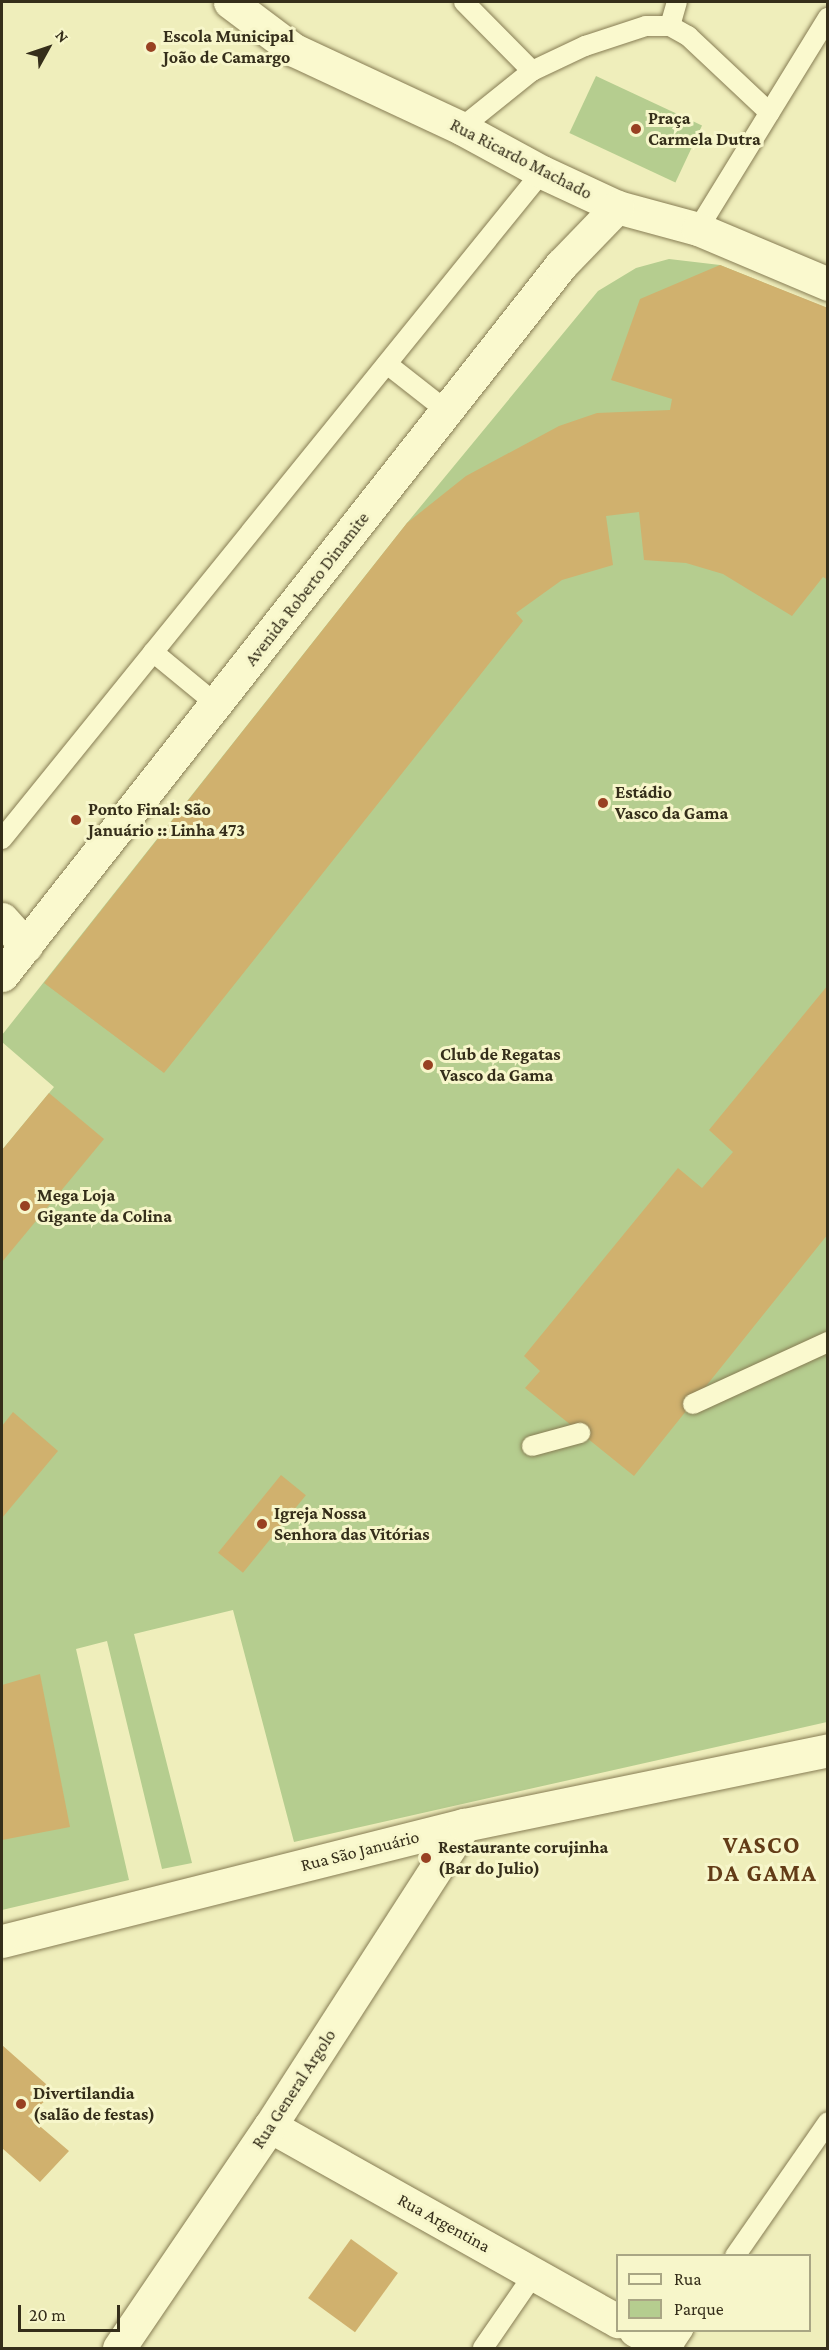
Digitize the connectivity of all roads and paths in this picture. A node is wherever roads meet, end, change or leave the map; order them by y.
1 (230, 2) edge
2 (464, 2) edge
3 (676, 2) edge
4 (828, 18) edge
5 (670, 26) junction
6 (532, 71) junction
7 (770, 113) junction
8 (461, 128) junction
9 (542, 172) junction
10 (617, 207) junction
11 (698, 229) junction
12 (828, 284) edge
13 (387, 364) junction
14 (447, 411) junction
15 (153, 652) junction
16 (216, 704) junction
17 (2, 839) edge
18 (2, 919) edge
19 (26, 946) junction
20 (2, 975) edge
21 (828, 1342) edge
22 (693, 1404) dead end
23 (580, 1433) dead end
24 (532, 1446) dead end
25 (828, 1750) edge
26 (464, 1826) junction
27 (2, 1941) edge
28 (828, 2121) edge
29 (270, 2126) junction
30 (736, 2254) edge
31 (534, 2274) junction
32 (616, 2320) edge
33 (637, 2332) edge
34 (682, 2332) edge
35 (119, 2349) edge
36 (483, 2349) edge
37 (669, 2349) edge

1 - 8 street, Rua Ricardo Machado
2 - 6 lane
3 - 5 lane
4 - 7 lane
5 - 6 lane
5 - 7 lane
6 - 8 lane
7 - 11 lane
8 - 9 street, Rua Ricardo Machado
9 - 10 street, Rua Ricardo Machado
9 - 13 lane
10 - 11 street, Rua Ricardo Machado
10 - 14 street, Avenida Roberto Dinamite
11 - 12 street, Rua Ricardo Machado
13 - 14 lane
13 - 15 lane
14 - 16 street, Avenida Roberto Dinamite
15 - 16 lane
15 - 17 lane
16 - 19 street, Avenida Roberto Dinamite
18 - 19 street
19 - 20 street, Avenida Roberto Dinamite
21 - 22 lane
23 - 24 lane
25 - 26 street, Rua São Januário
26 - 27 street, Rua São Januário
26 - 29 street, Rua General Argolo
28 - 30 lane
29 - 31 street, Rua Argentina
29 - 35 street, Rua General Argolo
31 - 32 street, Rua Argentina
31 - 36 lane
33 - 37 street
34 - 37 lane

